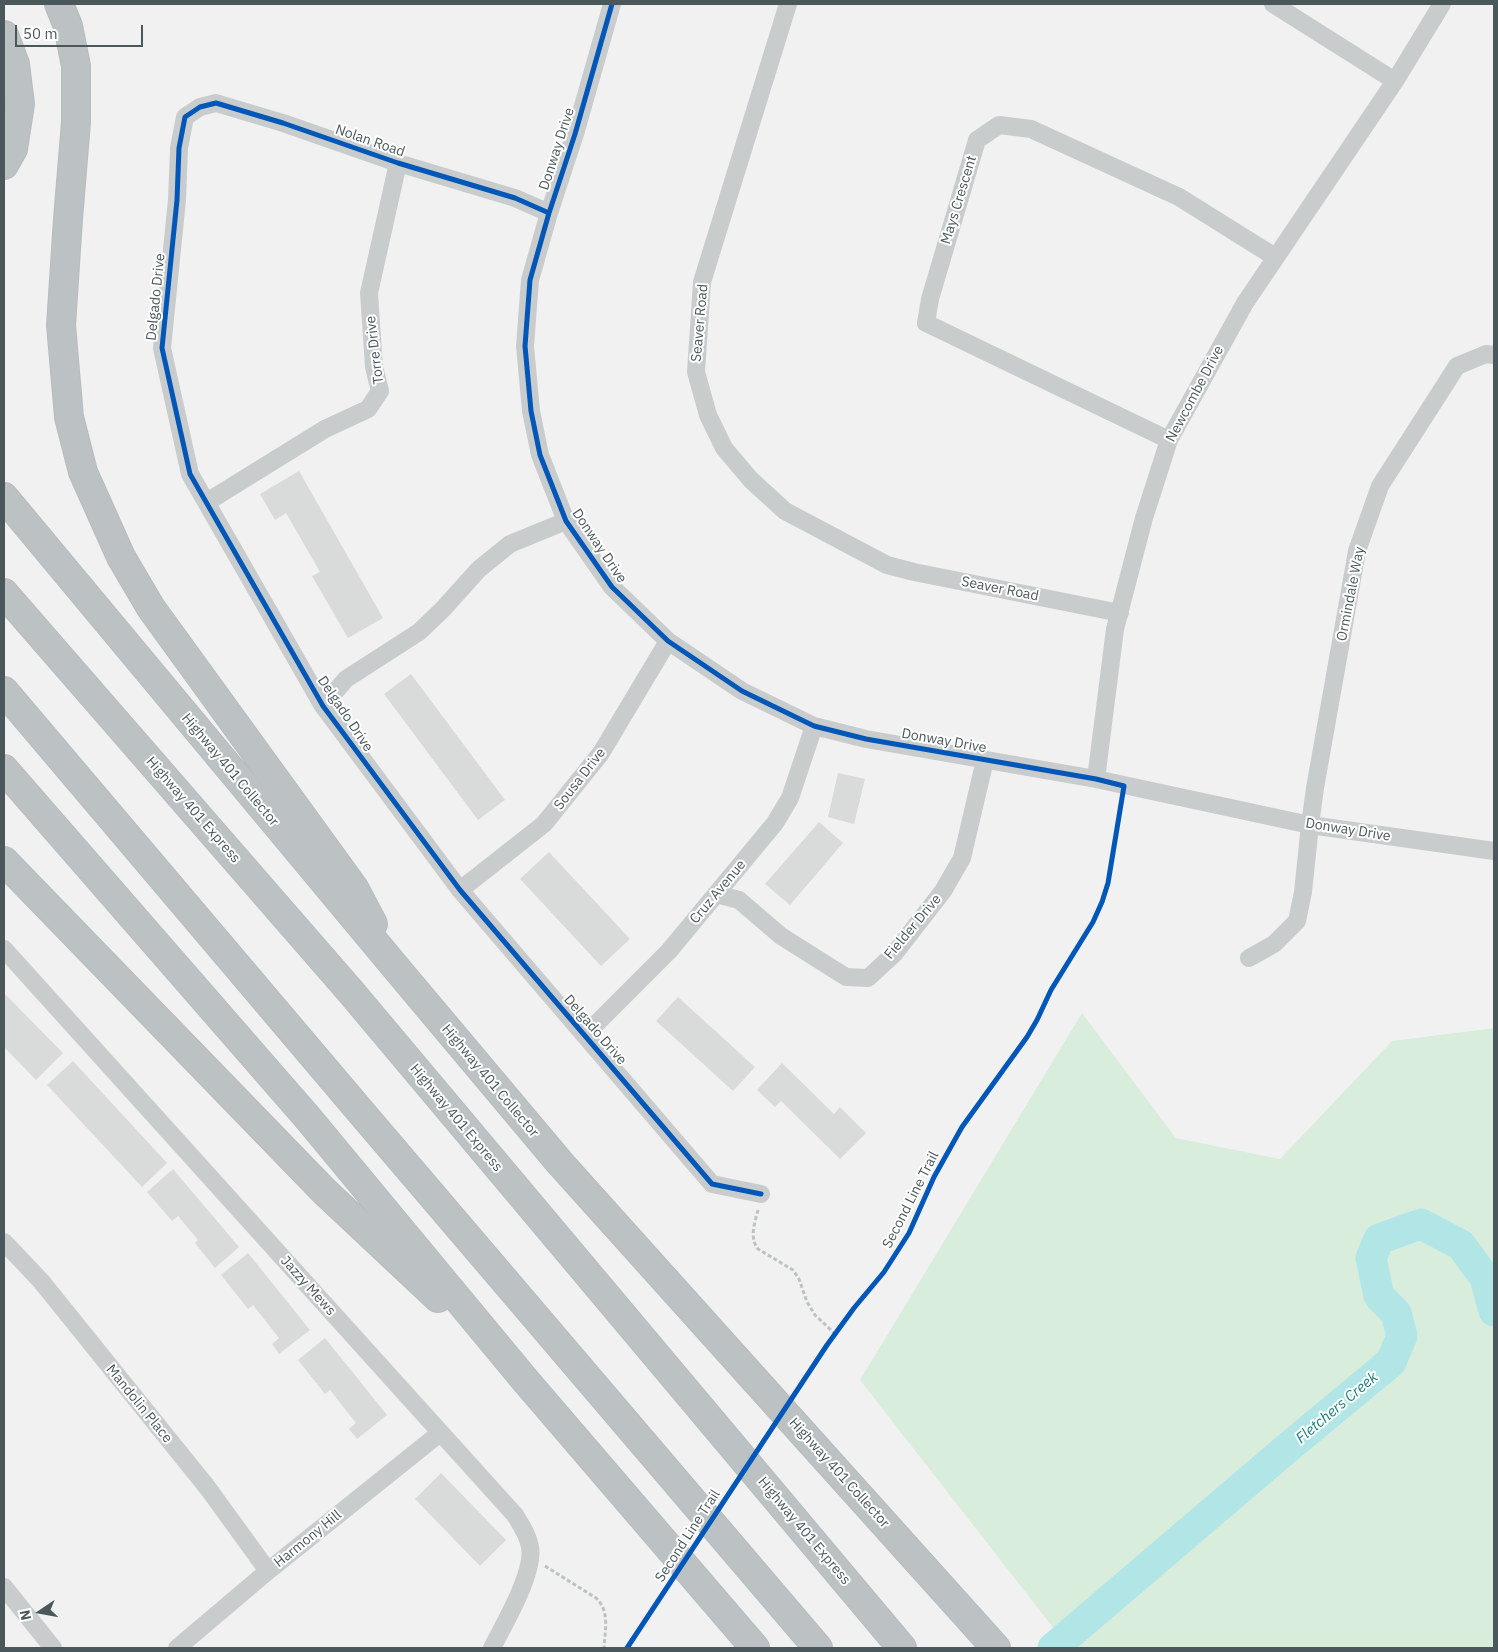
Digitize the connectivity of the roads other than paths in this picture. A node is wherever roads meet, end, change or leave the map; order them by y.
1 (59, 4) edge
2 (612, 4) edge
3 (788, 4) edge
4 (1273, 4) edge
5 (1442, 4) edge
6 (4, 35) edge
7 (1395, 81) junction
8 (185, 117) joint
9 (398, 163) junction
10 (4, 165) edge
11 (548, 213) junction
12 (1275, 256) junction
13 (1494, 355) edge
14 (1169, 440) junction
15 (4, 497) edge
16 (206, 502) junction
17 (566, 521) junction
18 (4, 593) edge
19 (1120, 612) junction
20 (668, 641) junction
21 (4, 691) edge
22 (323, 706) junction
23 (814, 726) junction
24 (985, 760) junction
25 (4, 769) edge
26 (1096, 779) junction
27 (1310, 825) junction
28 (1494, 851) edge
29 (4, 861) edge
30 (460, 890) junction
31 (716, 894) junction
32 (4, 949) edge
33 (1249, 958) dead end
34 (396, 970) junction
35 (585, 1035) junction
36 (761, 1194) road end
37 (4, 1242) edge
38 (525, 1380) junction
39 (440, 1433) junction
40 (268, 1570) junction
41 (4, 1587) edge
42 (991, 1642) edge
43 (53, 1648) edge
44 (177, 1648) edge
45 (492, 1648) edge
46 (755, 1648) edge
47 (818, 1648) edge
48 (902, 1648) edge

1 - 34 highway
2 - 11 street, Donway Drive
3 - 19 street, Seaver Road
4 - 7 street
5 - 7 street, Newcombe Drive
6 - 10 highway
7 - 12 street, Newcombe Drive
8 - 9 street, Nolan Road
8 - 16 street, Delgado Drive
9 - 11 street, Nolan Road
9 - 16 street, Torre Drive
11 - 17 street, Donway Drive
12 - 14 street, Newcombe Drive
12 - 14 street, Mays Crescent
13 - 27 street, Ormindale Way
14 - 19 street, Newcombe Drive
15 - 34 highway, Highway 401 Collector
16 - 22 street, Delgado Drive
17 - 20 street, Donway Drive
17 - 22 street
18 - 48 highway, Highway 401 Express
19 - 26 street, Newcombe Drive
20 - 23 street, Donway Drive
20 - 30 street, Sousa Drive
21 - 47 highway
22 - 30 street, Delgado Drive
23 - 24 street, Donway Drive
23 - 31 street, Cruz Avenue
24 - 26 street, Donway Drive
24 - 31 street, Fielder Drive
25 - 38 highway
26 - 27 street, Donway Drive
27 - 28 street, Donway Drive
27 - 33 street, Ormindale Way
29 - 38 highway
30 - 35 street, Delgado Drive
31 - 35 street, Cruz Avenue
32 - 39 street, Jazzy Mews
34 - 42 highway, Highway 401 Collector
35 - 36 street, Delgado Drive
37 - 40 street, Mandolin Place
38 - 46 highway
39 - 40 street, Harmony Hill
39 - 45 street, Jazzy Mews
40 - 44 street, Harmony Hill
41 - 43 street

